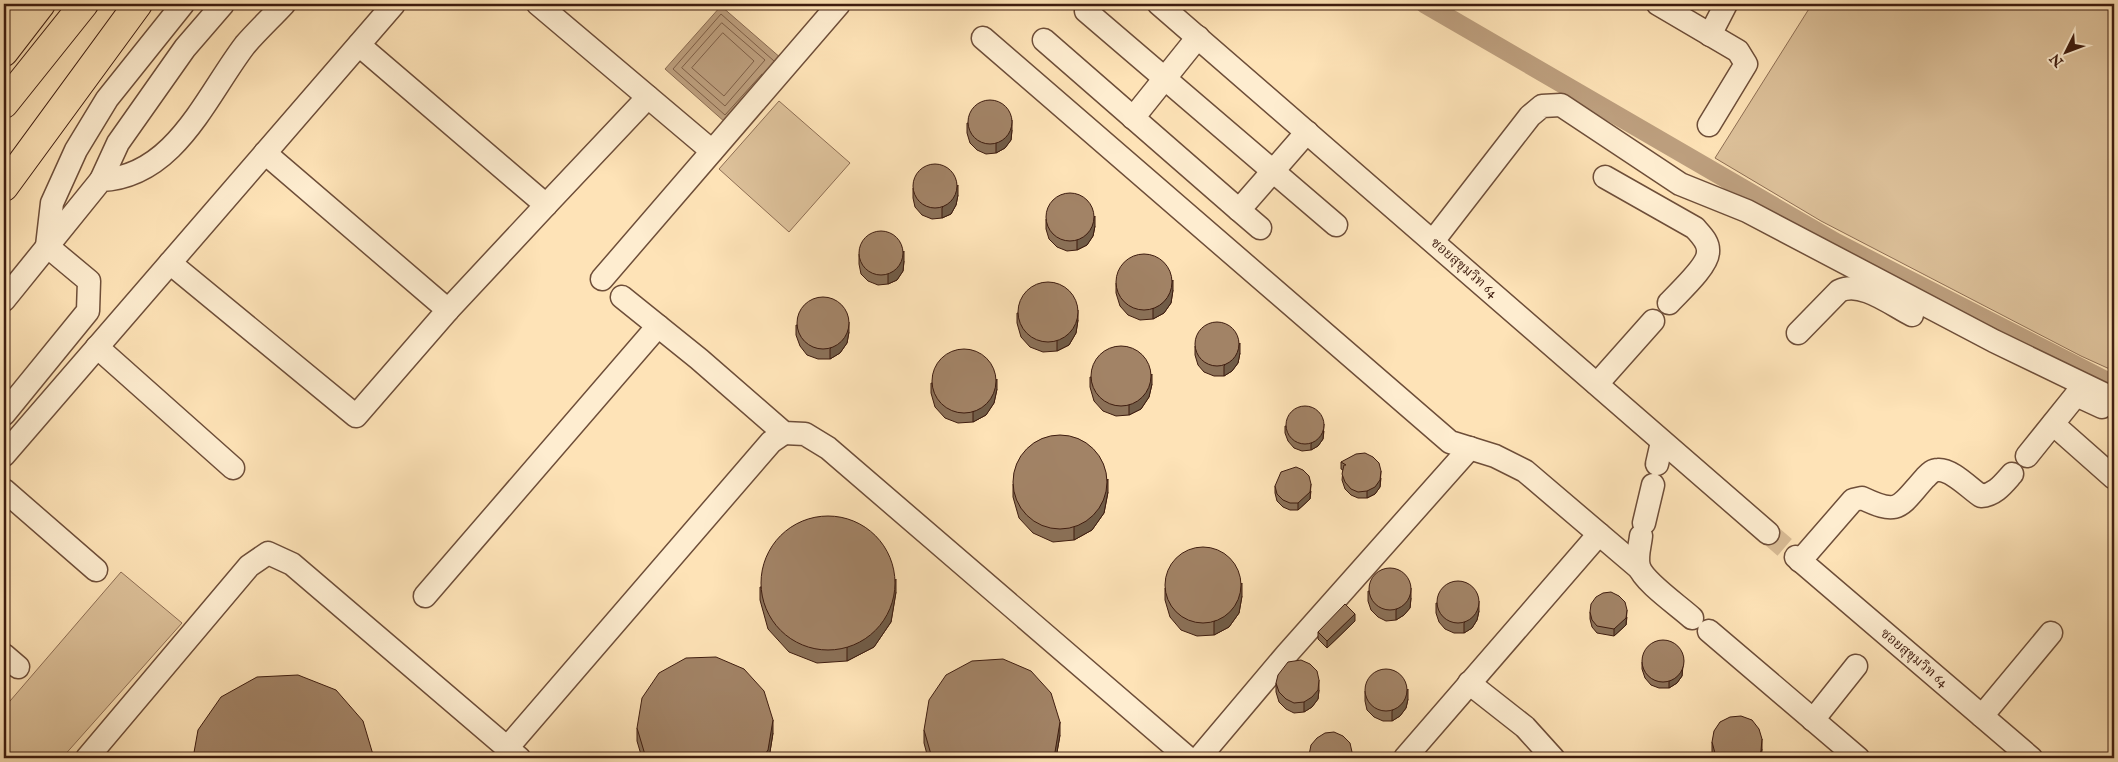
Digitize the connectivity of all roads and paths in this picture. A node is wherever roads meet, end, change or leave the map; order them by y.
1 (8, 4) edge
2 (41, 4) edge
3 (65, 4) edge
4 (84, 4) edge
5 (138, 4) edge
6 (183, 4) edge
7 (223, 4) edge
8 (284, 4) edge
9 (394, 4) edge
10 (538, 4) edge
11 (839, 4) edge
12 (1659, 4) edge
13 (1726, 4) edge
14 (1167, 8) edge
15 (4, 10) edge
16 (1086, 11) dead end
17 (1710, 35) junction
18 (1198, 37) junction
19 (983, 38) dead end
20 (1044, 40) dead end
21 (359, 45) junction
22 (4, 52) edge
23 (1164, 79) junction
24 (4, 82) edge
25 (648, 97) junction
26 (4, 104) edge
27 (1134, 118) junction
28 (1709, 125) dead end
29 (1307, 132) junction
30 (712, 151) junction
31 (265, 153) junction
32 (1273, 171) junction
33 (1605, 177) dead end
34 (101, 180) junction
35 (4, 187) edge
36 (546, 205) junction
37 (1239, 210) junction
38 (1336, 225) dead end
39 (1260, 228) dead end
40 (1433, 241) junction
41 (47, 246) junction
42 (170, 263) junction
43 (602, 278) dead end
44 (622, 297) dead end
45 (4, 300) edge
46 (1670, 303) dead end
47 (448, 310) junction
48 (1653, 321) dead end
49 (658, 326) junction
50 (1798, 333) dead end
51 (97, 347) junction
52 (1597, 384) junction
53 (2076, 395) junction
54 (2114, 399) edge
55 (2114, 413) edge
56 (4, 414) edge
57 (2054, 424) junction
58 (784, 433) junction
59 (1662, 442) junction
60 (1470, 448) junction
61 (4, 455) edge
62 (2027, 456) dead end
63 (233, 468) dead end
64 (2012, 474) dead end
65 (2114, 478) edge
66 (4, 490) edge
67 (1768, 533) tunnel mouth
68 (1599, 534) junction
69 (1639, 568) junction
70 (96, 570) dead end
71 (425, 596) dead end
72 (2051, 633) dead end
73 (1856, 666) dead end
74 (1469, 683) junction
75 (1982, 716) junction
76 (1813, 720) junction
77 (513, 753) edge
78 (87, 758) edge
79 (1188, 758) edge
80 (1199, 758) edge
81 (1405, 758) edge
82 (1553, 758) edge
83 (1858, 758) edge
84 (2031, 758) edge

1 - 15 highway
2 - 22 highway
3 - 24 highway
4 - 26 highway
5 - 35 highway
6 - 41 street
7 - 34 street
8 - 34 street
9 - 21 street
10 - 25 street
11 - 30 street
12 - 17 street
13 - 17 street
14 - 18 street, ซอยสุขุมวิท 64
16 - 23 street
17 - 28 street
18 - 23 street
18 - 29 street, ซอยสุขุมวิท 64
19 - 60 street
20 - 27 street
21 - 31 street
21 - 36 street
23 - 27 street
23 - 32 street
25 - 30 street
25 - 36 street
27 - 37 street
29 - 32 street
29 - 40 street, ซอยสุขุมวิท 64
30 - 43 street
31 - 42 street
31 - 47 street
32 - 37 street
32 - 38 street
33 - 46 street
34 - 41 street
36 - 47 street
37 - 39 street
40 - 52 street, ซอยสุขุมวิท 64
40 - 54 street
41 - 45 street
41 - 56 street
42 - 47 street
42 - 51 street
44 - 49 street
48 - 52 street
49 - 58 street
49 - 71 street
50 - 53 street
51 - 61 street
51 - 63 street
52 - 59 street, ซอยสุขุมวิท 64
53 - 55 street
53 - 57 street
57 - 62 street
57 - 65 street
58 - 77 street
58 - 79 street
59 - 67 street, ซอยสุขุมวิท 64
59 - 69 street
60 - 68 street
60 - 80 street
64 - 75 street, ซอยสุขุมวิท 64
66 - 70 street
68 - 69 street
68 - 74 street
69 - 76 street
72 - 75 street
73 - 76 street
74 - 81 street
74 - 82 street
75 - 84 street, ซอยสุขุมวิท 64
76 - 83 street
77 - 78 street

